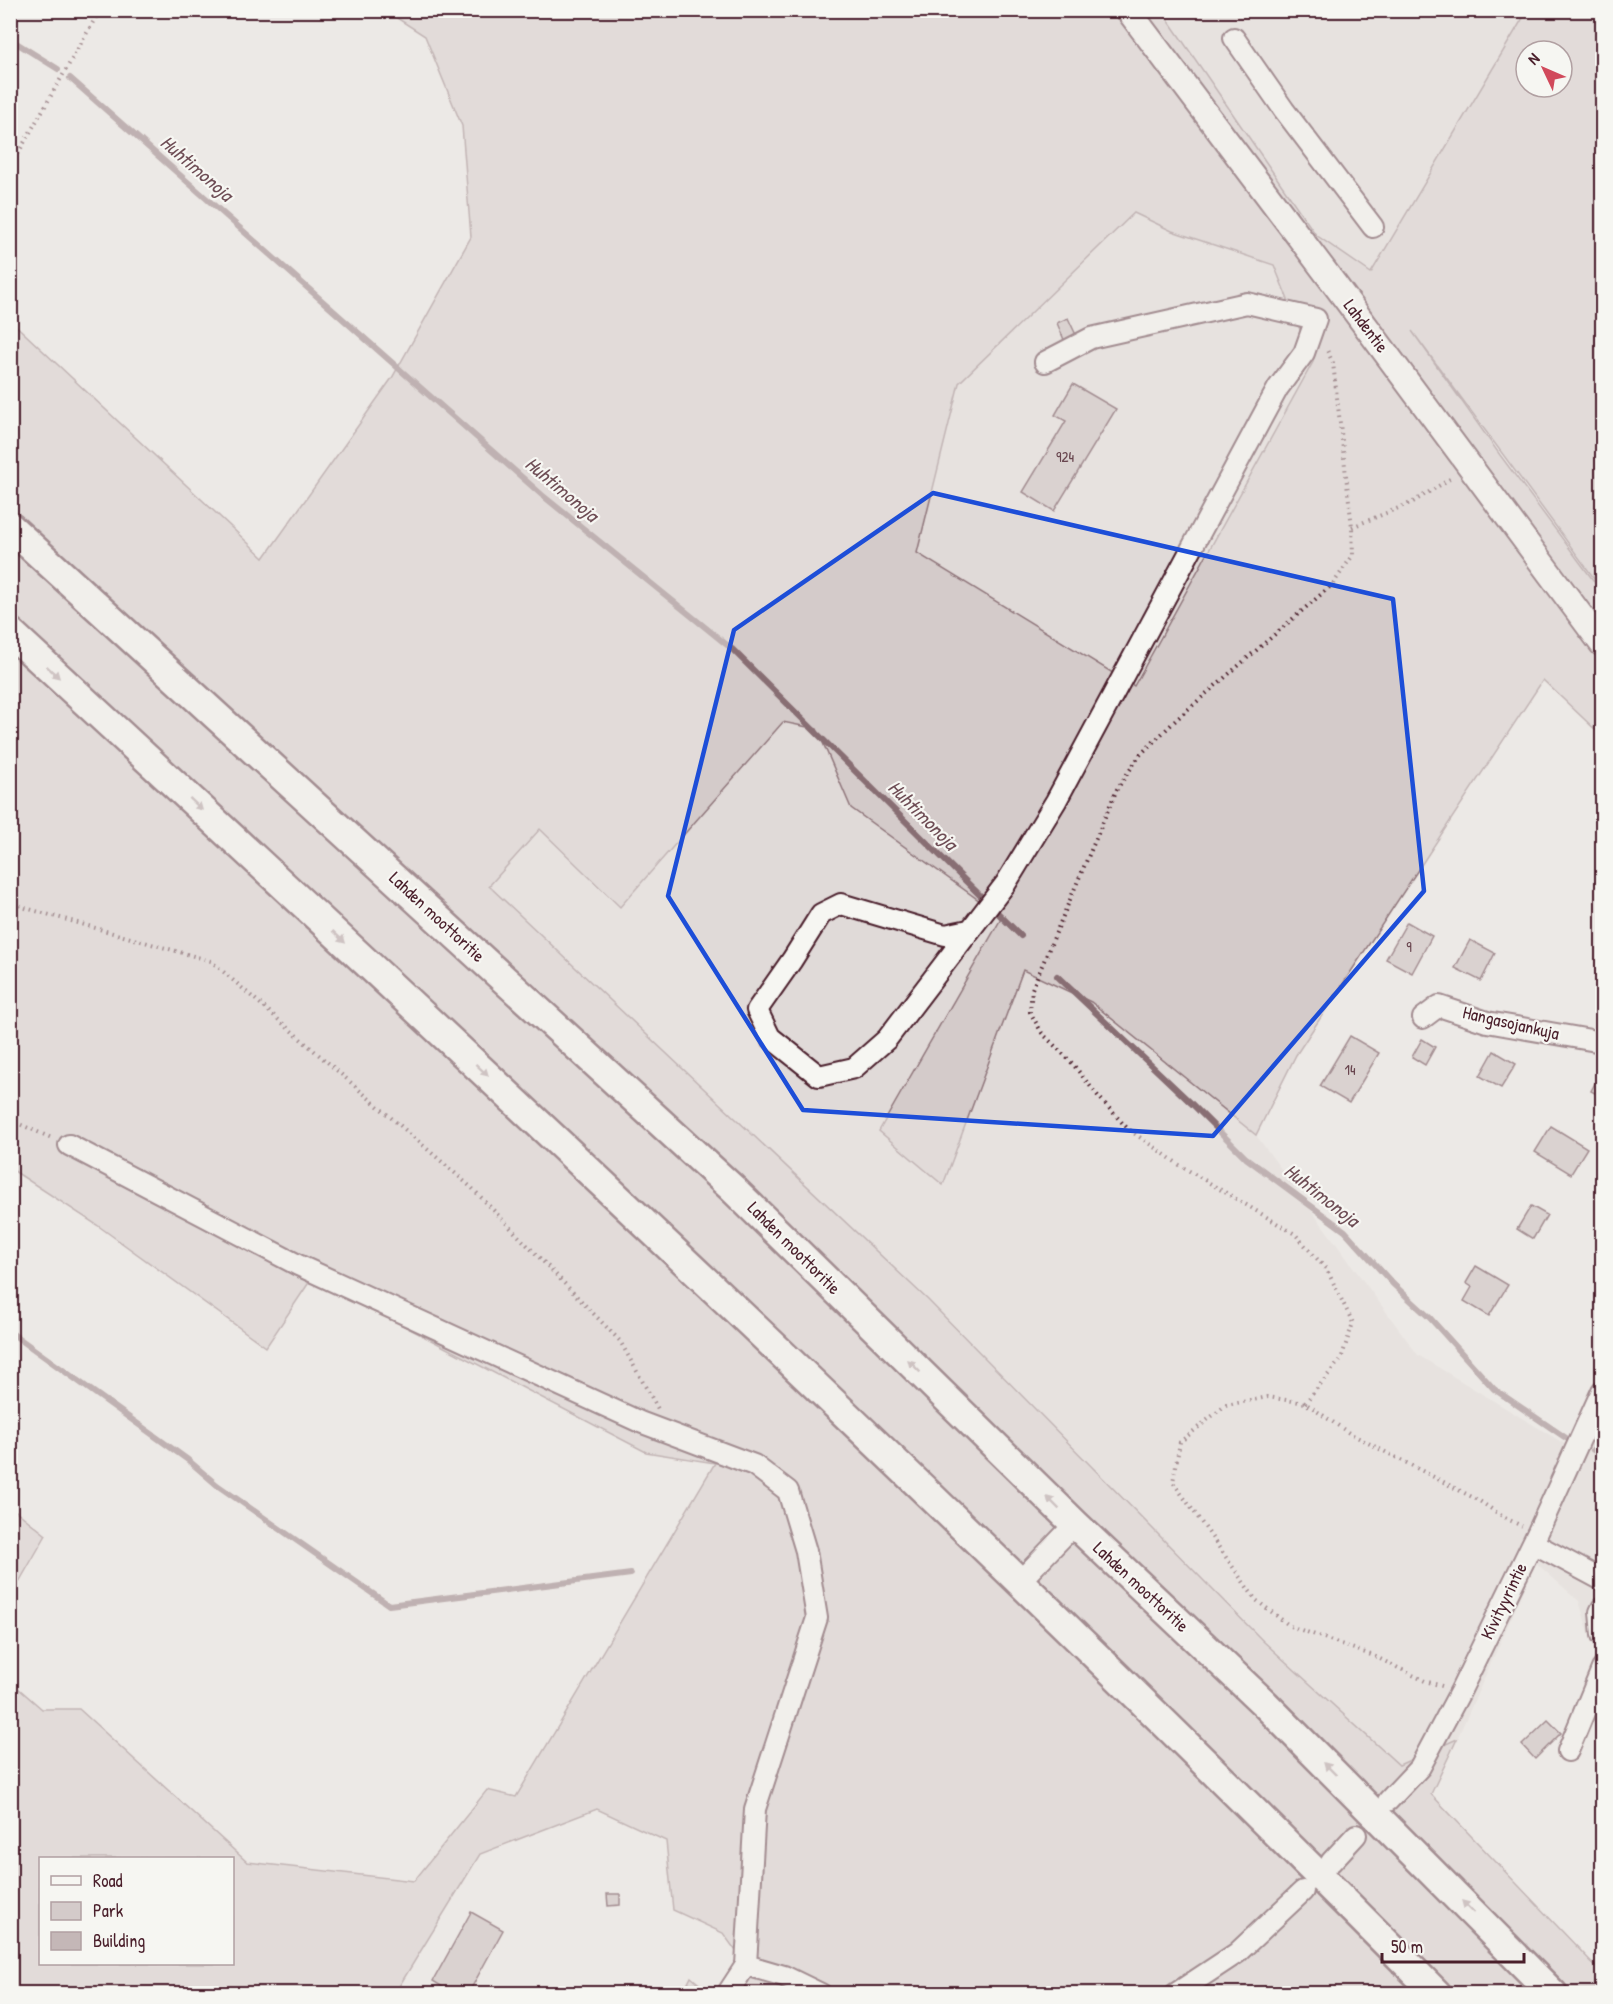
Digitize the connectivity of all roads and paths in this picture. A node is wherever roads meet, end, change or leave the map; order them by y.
1 (100, 10) edge
2 (1128, 10) edge
3 (1234, 38) dead end
4 (12, 164) dead end
5 (1373, 227) dead end
6 (1316, 319) junction
7 (1045, 362) dead end
8 (1470, 466) junction
9 (1352, 526) junction
10 (10, 527) edge
11 (10, 632) edge
12 (1602, 644) edge
13 (10, 898) edge
14 (969, 930) junction
15 (1423, 1017) dead end
16 (1602, 1042) edge
17 (10, 1120) edge
18 (69, 1145) joint
19 (1602, 1391) edge
20 (1305, 1402) junction
21 (671, 1434) junction
22 (1075, 1524) junction
23 (1535, 1538) junction
24 (1602, 1580) edge
25 (1020, 1581) junction
26 (1602, 1608) edge
27 (1602, 1635) edge
28 (1602, 1669) edge
29 (1460, 1692) junction
30 (1568, 1751) dead end
31 (1388, 1801) dead end
32 (1356, 1835) dead end
33 (1331, 1862) dead end
34 (1303, 1891) dead end
35 (746, 1965) junction
36 (727, 1994) edge
37 (821, 1994) edge
38 (1175, 1994) edge
39 (1437, 1994) edge
40 (1553, 1994) edge

1 - 4 path
2 - 8 main road, Lahdentie
3 - 5 street
6 - 7 street
6 - 9 path
6 - 14 street
8 - 9 path
8 - 12 main road, Lahdentie
9 - 20 path
22 -> 10 highway, Lahden moottoritie
11 -> 25 highway
13 - 21 path
14 - 14 street
15 - 16 street, Hangasojankuja
17 - 18 path
18 - 21 street
19 - 23 street, Kivityyrintie
20 - 23 path
20 - 29 path
21 - 35 street
22 - 25 street
40 -> 22 highway, Lahden moottoritie
23 - 24 street
23 - 29 street, Kivityyrintie
25 - 39 highway
26 - 27 street
28 - 30 street
29 - 31 street, Kivityyrintie
32 - 33 street
34 - 38 street
35 - 36 street
35 - 37 street

